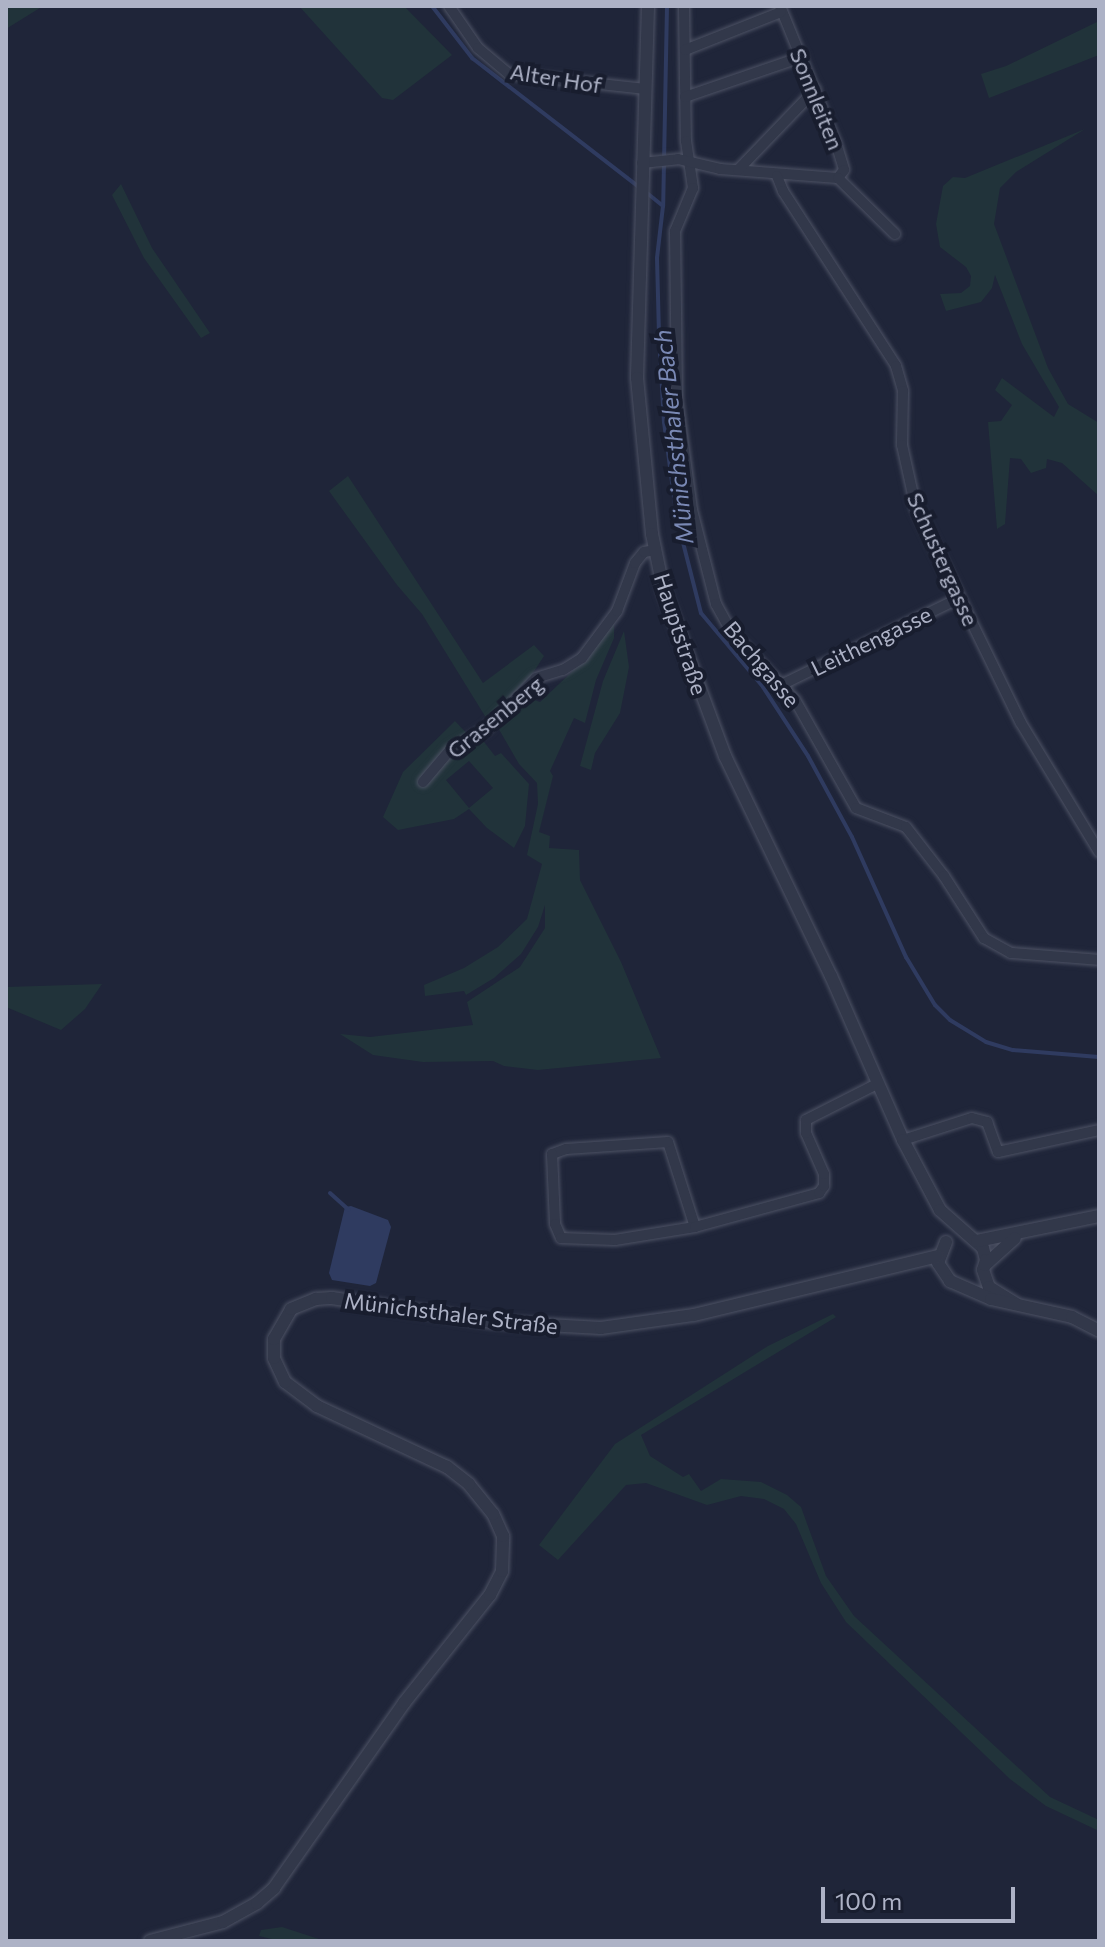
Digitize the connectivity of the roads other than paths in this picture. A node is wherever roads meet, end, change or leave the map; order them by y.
1 (449, 6) edge
2 (648, 6) edge
3 (685, 6) edge
4 (781, 9) edge
5 (685, 50) junction
6 (802, 57) junction
7 (645, 89) junction
8 (816, 89) junction
9 (685, 97) junction
10 (691, 160) junction
11 (642, 163) junction
12 (738, 170) junction
13 (777, 176) junction
14 (838, 178) junction
15 (895, 234) dead end
16 (655, 550) junction
17 (959, 598) junction
18 (783, 684) junction
19 (423, 782) dead end
20 (1099, 852) edge
21 (1099, 960) edge
22 (877, 1084) junction
23 (1099, 1130) edge
24 (903, 1140) junction
25 (940, 1210) junction
26 (1099, 1216) edge
27 (695, 1227) junction
28 (1017, 1236) junction
29 (971, 1239) junction
30 (946, 1242) junction
31 (938, 1256) junction
32 (902, 1266) junction
33 (984, 1267) junction
34 (952, 1280) junction
35 (1016, 1304) junction
36 (1099, 1331) edge
37 (150, 1941) edge

1 - 7 street, Alter Hof
2 - 7 street, Hauptstraße
3 - 5 street
4 - 5 street
4 - 6 street, Sonnleiten
5 - 9 street
6 - 8 street, Sonnleiten
6 - 9 street
7 - 11 street, Hauptstraße
8 - 12 street
8 - 14 street, Sonnleiten
9 - 10 street
10 - 11 street, Sonnleiten
10 - 12 street, Sonnleiten
10 - 18 street, Bachgasse
11 - 16 street, Hauptstraße
12 - 13 street, Sonnleiten
13 - 14 street, Sonnleiten
13 - 17 street, Schustergasse
14 - 15 street
16 - 19 street, Grasenberg
16 - 22 street, Hauptstraße
17 - 18 street, Leithengasse
17 - 20 street, Schustergasse
18 - 21 street, Bachgasse
22 - 24 street, Hauptstraße
22 - 27 street
23 - 24 street
24 - 25 street, Hauptstraße
25 - 29 street, Hauptstraße
25 - 30 street, Hauptstraße
26 - 28 street
27 - 27 street
28 - 29 street
28 - 33 street
29 - 30 street
29 - 33 street
30 - 31 street
31 - 32 street, Münichsthaler Straße
31 - 34 street
32 - 34 street, Münichsthaler Straße
32 - 37 street, Münichsthaler Straße
33 - 34 street
33 - 35 street
34 - 35 street, Münichsthaler Straße
35 - 36 street, Münichsthaler Straße

